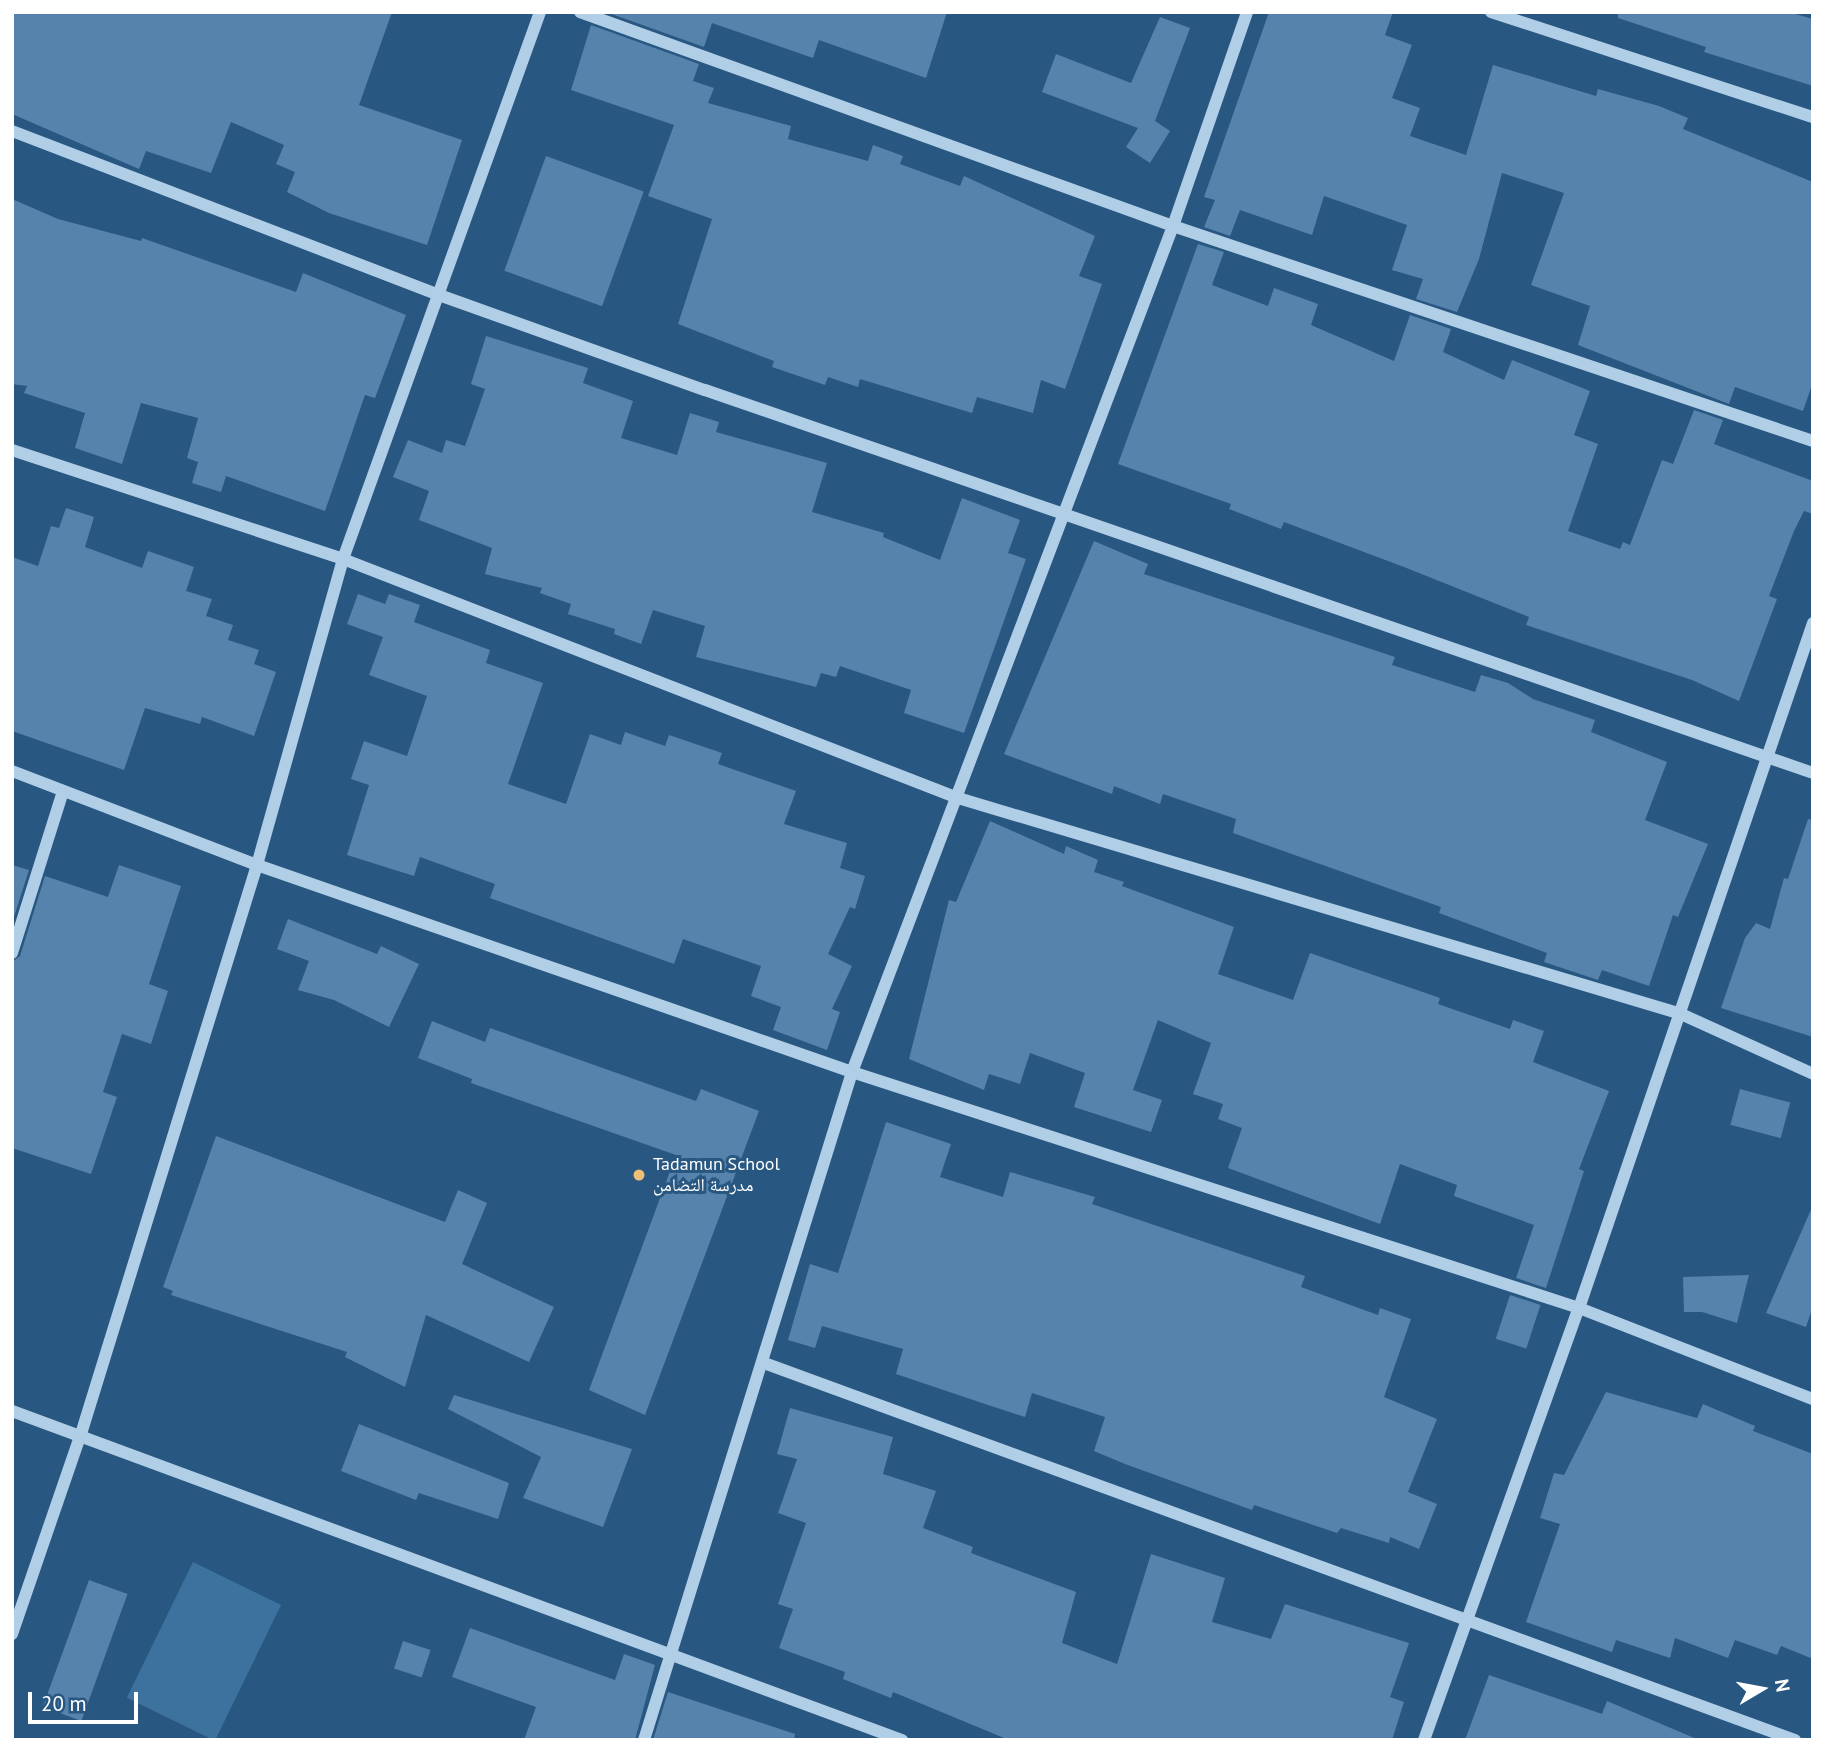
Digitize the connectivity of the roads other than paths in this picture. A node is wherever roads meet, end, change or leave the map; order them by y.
1 (540, 12) edge
2 (580, 12) edge
3 (1247, 12) edge
4 (1491, 12) edge
5 (1813, 117) edge
6 (12, 131) edge
7 (1173, 226) junction
8 (439, 295) junction
9 (1813, 441) edge
10 (12, 450) edge
11 (1064, 517) junction
12 (343, 559) junction
13 (1813, 623) edge
14 (1770, 757) junction
15 (12, 771) edge
16 (1813, 773) edge
17 (64, 791) junction
18 (958, 798) junction
19 (257, 865) junction
20 (12, 953) edge
21 (1681, 1014) junction
22 (852, 1072) junction
23 (1813, 1074) edge
24 (1579, 1308) junction
25 (764, 1363) junction
26 (1813, 1399) edge
27 (12, 1411) edge
28 (81, 1434) junction
29 (1465, 1616) junction
30 (12, 1634) edge
31 (672, 1655) junction
32 (644, 1740) edge
33 (902, 1740) edge
34 (1424, 1740) edge
35 (1795, 1740) edge

1 - 8 street
2 - 7 street
3 - 7 street
4 - 5 street
6 - 8 street
7 - 9 street
7 - 11 street
8 - 11 street
8 - 12 street
10 - 12 street
11 - 14 street
11 - 18 street
12 - 18 street
12 - 19 street
13 - 14 street
14 - 16 street
14 - 21 street
15 - 17 street
17 - 19 street
17 - 20 street
18 - 21 street
18 - 22 street
19 - 22 street
19 - 28 street
21 - 23 street
21 - 24 street
22 - 24 street
22 - 25 street
24 - 26 street
24 - 29 street
25 - 29 street
25 - 31 street
27 - 28 street
28 - 30 street
28 - 31 street
29 - 34 street
29 - 35 street
31 - 32 street
31 - 33 street

